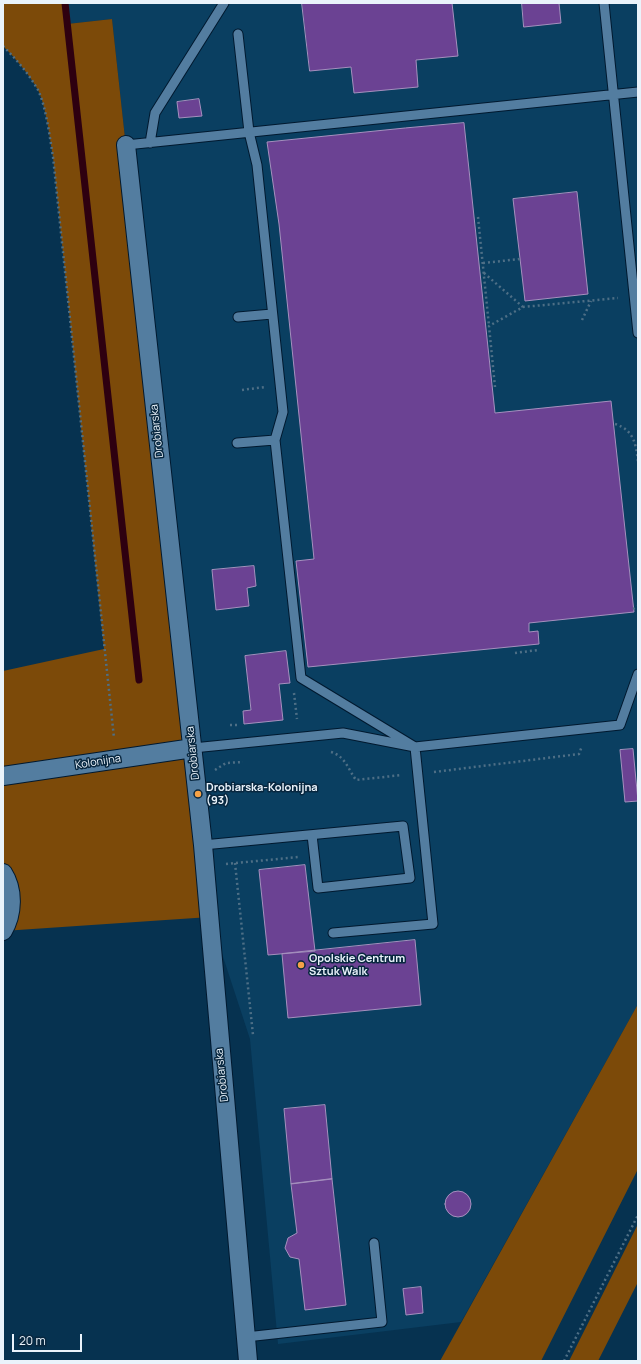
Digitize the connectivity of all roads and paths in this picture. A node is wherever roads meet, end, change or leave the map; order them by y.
1 (224, 3) edge
2 (604, 3) edge
3 (238, 34) dead end
4 (3, 46) edge
5 (638, 92) edge
6 (613, 95) junction
7 (249, 132) junction
8 (150, 143) junction
9 (126, 145) joint
10 (478, 217) dead end
11 (520, 259) dead end
12 (483, 264) junction
13 (484, 273) junction
14 (620, 298) dead end
15 (591, 300) junction
16 (523, 307) junction
17 (272, 314) junction
18 (238, 317) dead end
19 (582, 320) dead end
20 (489, 326) junction
21 (638, 333) edge
22 (270, 387) dead end
23 (495, 387) dead end
24 (242, 390) dead end
25 (615, 424) dead end
26 (275, 440) junction
27 (237, 443) dead end
28 (638, 462) edge
29 (638, 606) edge
30 (633, 609) dead end
31 (538, 650) dead end
32 (515, 653) dead end
33 (638, 674) edge
34 (583, 744) dead end
35 (415, 747) junction
36 (193, 748) junction
37 (325, 752) dead end
38 (116, 759) junction
39 (435, 771) dead end
40 (404, 775) dead end
41 (3, 776) edge
42 (312, 835) junction
43 (203, 846) junction
44 (235, 863) dead end
45 (3, 873) edge
46 (3, 931) edge
47 (333, 933) dead end
48 (253, 1035) dead end
49 (638, 1215) edge
50 (374, 1243) dead end
51 (246, 1337) junction
52 (248, 1361) edge
53 (564, 1361) edge

1 - 8 lane
2 - 6 lane
3 - 7 lane
4 - 38 path
5 - 6 lane
6 - 7 lane
6 - 21 lane
7 - 8 lane
7 - 17 lane
8 - 9 lane
9 - 36 street, Drobiarska
10 - 12 path
11 - 12 path
12 - 13 path
13 - 16 path
13 - 20 path
14 - 15 path
15 - 16 path
15 - 19 path
16 - 20 path
17 - 18 lane
17 - 26 lane
20 - 23 path
22 - 24 path
25 - 28 path
26 - 27 lane
26 - 35 lane
29 - 30 path
31 - 32 path
33 - 35 lane
34 - 39 path
35 - 36 lane
35 - 47 lane
36 - 38 street, Kolonijna
36 - 43 street, Drobiarska
37 - 40 path
38 - 41 street, Kolonijna
42 - 42 lane
42 - 43 lane
43 - 51 street, Drobiarska
44 - 48 path
45 - 46 street
49 - 53 path
50 - 51 lane
51 - 52 street, Drobiarska

